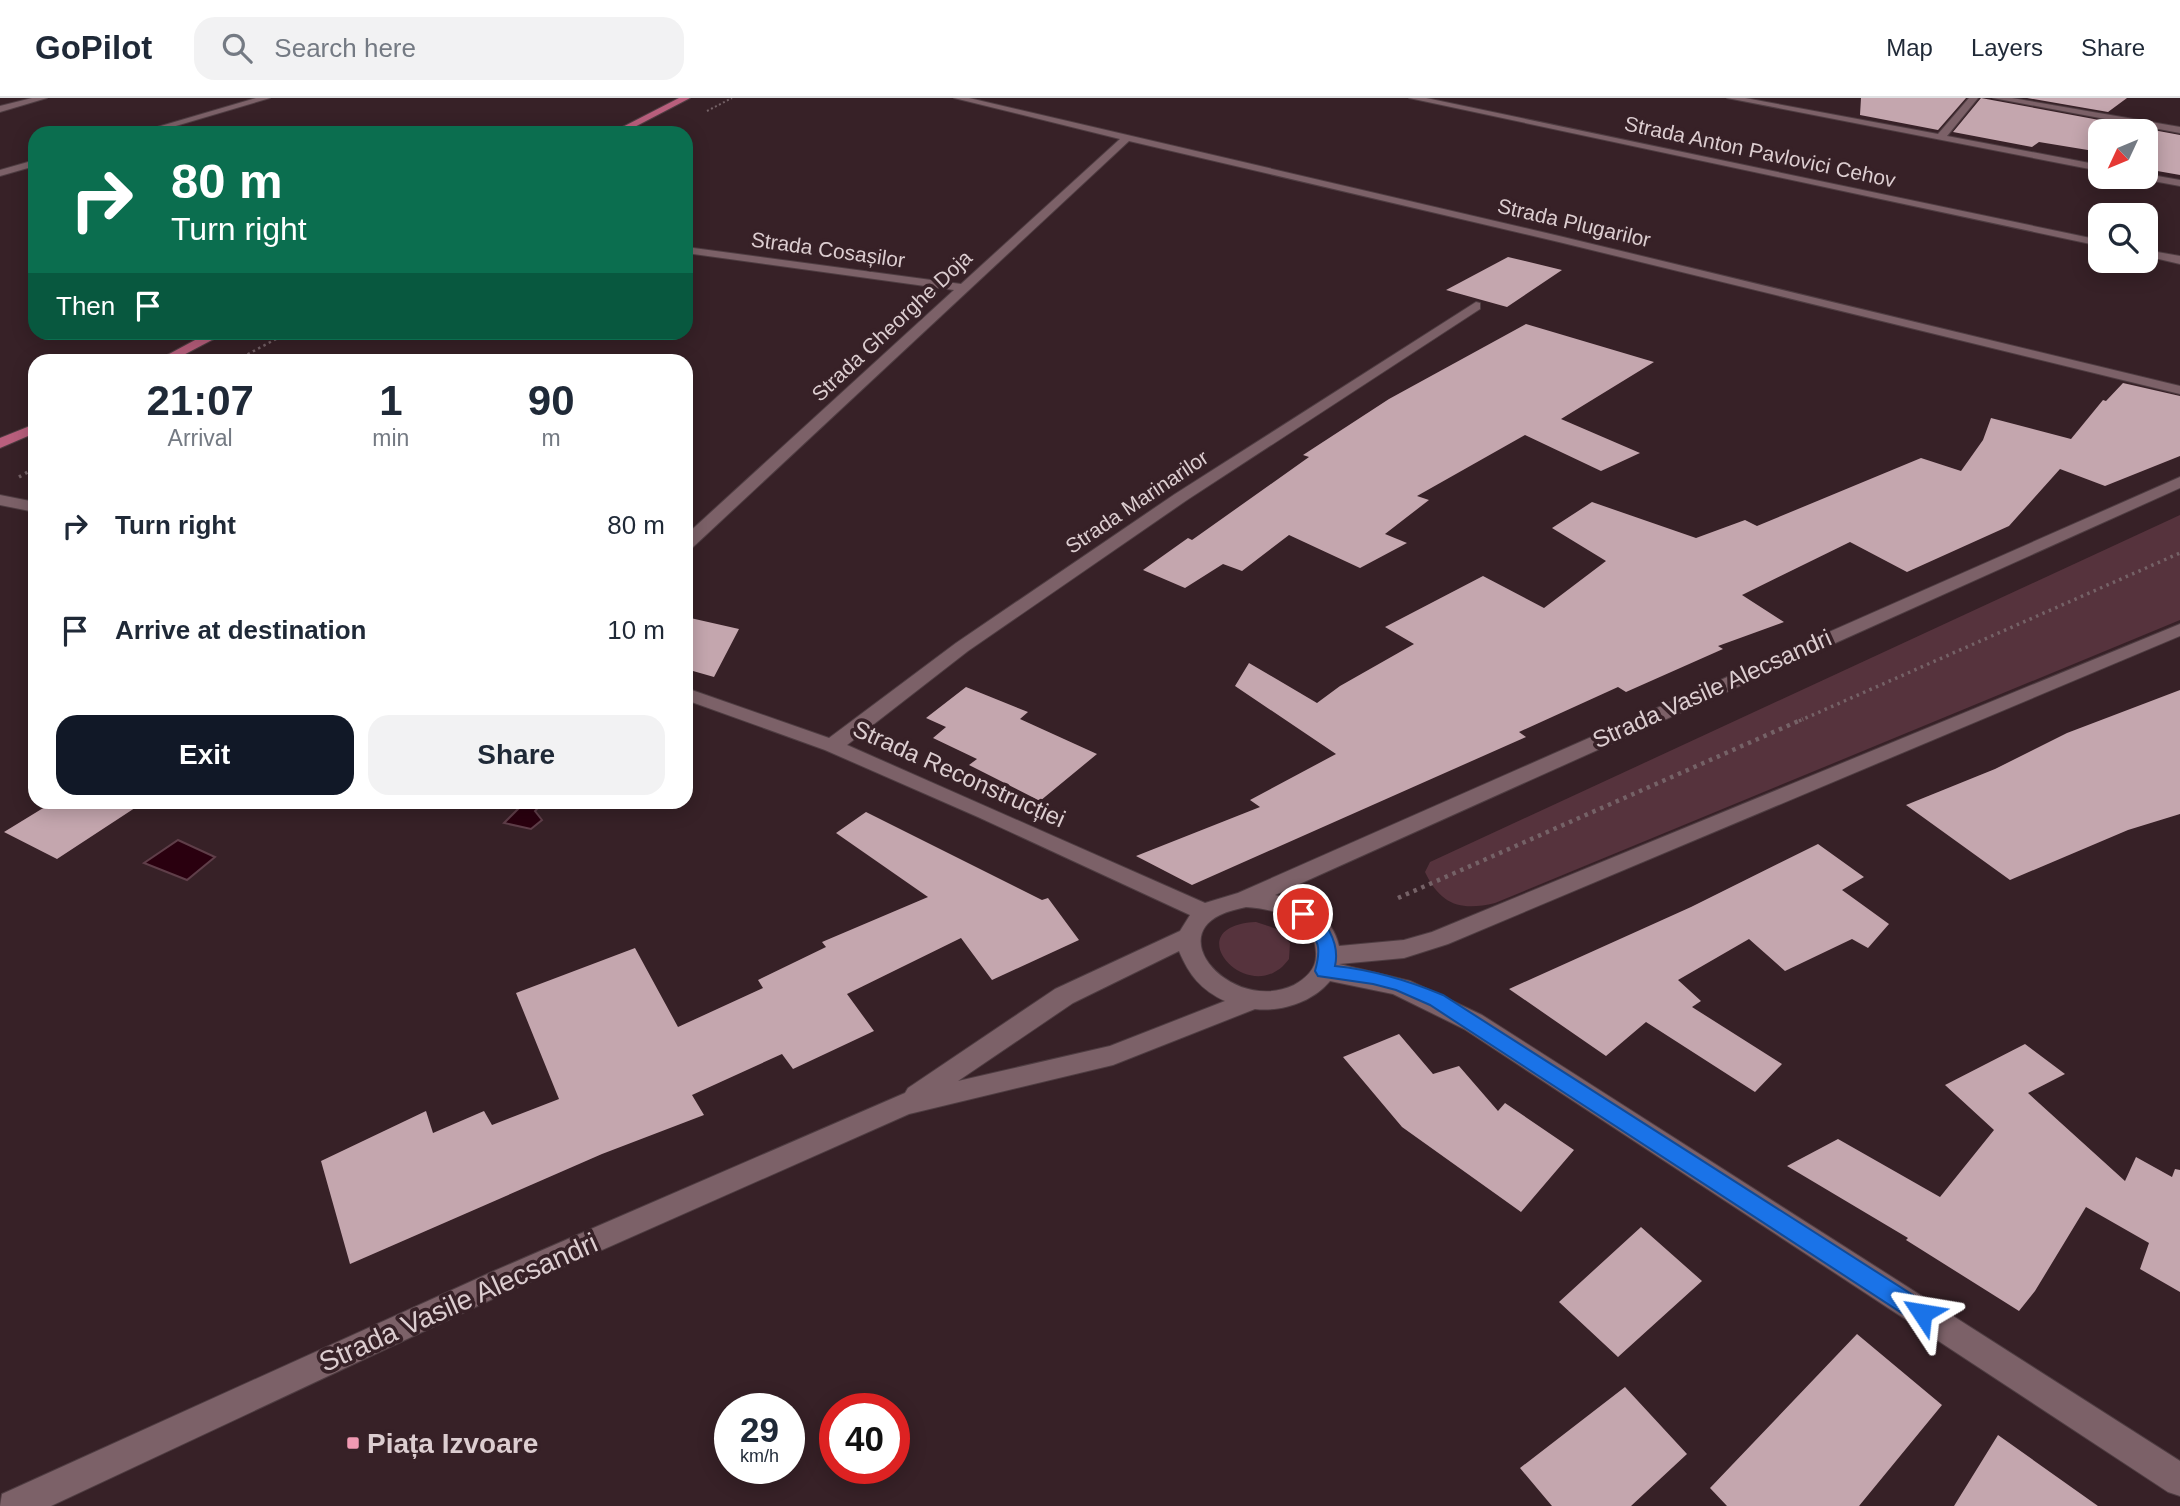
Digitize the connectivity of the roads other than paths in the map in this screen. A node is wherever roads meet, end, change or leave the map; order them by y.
1 (43, 98) edge
2 (266, 98) edge
3 (686, 98) edge
4 (958, 98) edge
5 (1413, 98) edge
6 (1731, 98) edge
7 (1974, 98) edge
8 (1997, 98) edge
9 (0, 109) edge
10 (167, 126) edge
11 (630, 126) edge
12 (2180, 130) edge
13 (1127, 138) junction
14 (1940, 138) junction
15 (28, 165) edge
16 (2088, 166) edge
17 (0, 173) edge
18 (2158, 179) edge
19 (2180, 183) edge
20 (2088, 240) edge
21 (693, 251) edge
22 (2158, 255) edge
23 (2180, 260) edge
24 (964, 288) junction
25 (1476, 306) dead end
26 (204, 340) edge
27 (177, 354) edge
28 (2180, 390) edge
29 (28, 432) edge
30 (3, 446) edge
31 (2180, 482) edge
32 (0, 500) edge
33 (28, 506) edge
34 (693, 538) edge
35 (2180, 629) edge
36 (693, 696) edge
37 (832, 746) junction
38 (1246, 899) junction
39 (1206, 913) junction
40 (1190, 936) junction
41 (1326, 963) junction
42 (1254, 1000) junction
43 (904, 1104) junction
44 (2180, 1480) edge
45 (14, 1506) edge

1 - 9 street
2 - 10 street
3 - 11 main road
4 - 13 street, Strada Plugarilor
5 - 20 street, Strada Anton Pavlovici Cehov
6 - 14 street
7 - 14 street
8 - 12 street
13 - 24 street, Strada Gheorghe Doja
13 - 28 street, Strada Plugarilor
14 - 16 street
15 - 17 street
18 - 19 street
21 - 24 street, Strada Cosașilor
22 - 23 street
24 - 34 street, Strada Gheorghe Doja
25 - 37 street, Strada Marinarilor
26 - 27 main road
29 - 30 main road
31 - 38 street, Strada Vasile Alecsandri
32 - 33 street
35 - 41 street
36 - 37 street, Strada Reconstrucției
37 - 39 street, Strada Reconstrucției
38 - 39 street
38 - 41 street
39 - 40 street
40 - 42 street
40 - 43 street, Strada Vasile Alecsandri
41 - 42 street
41 - 44 street
42 - 43 street, Strada Vasile Alecsandri
43 - 45 street, Strada Vasile Alecsandri

